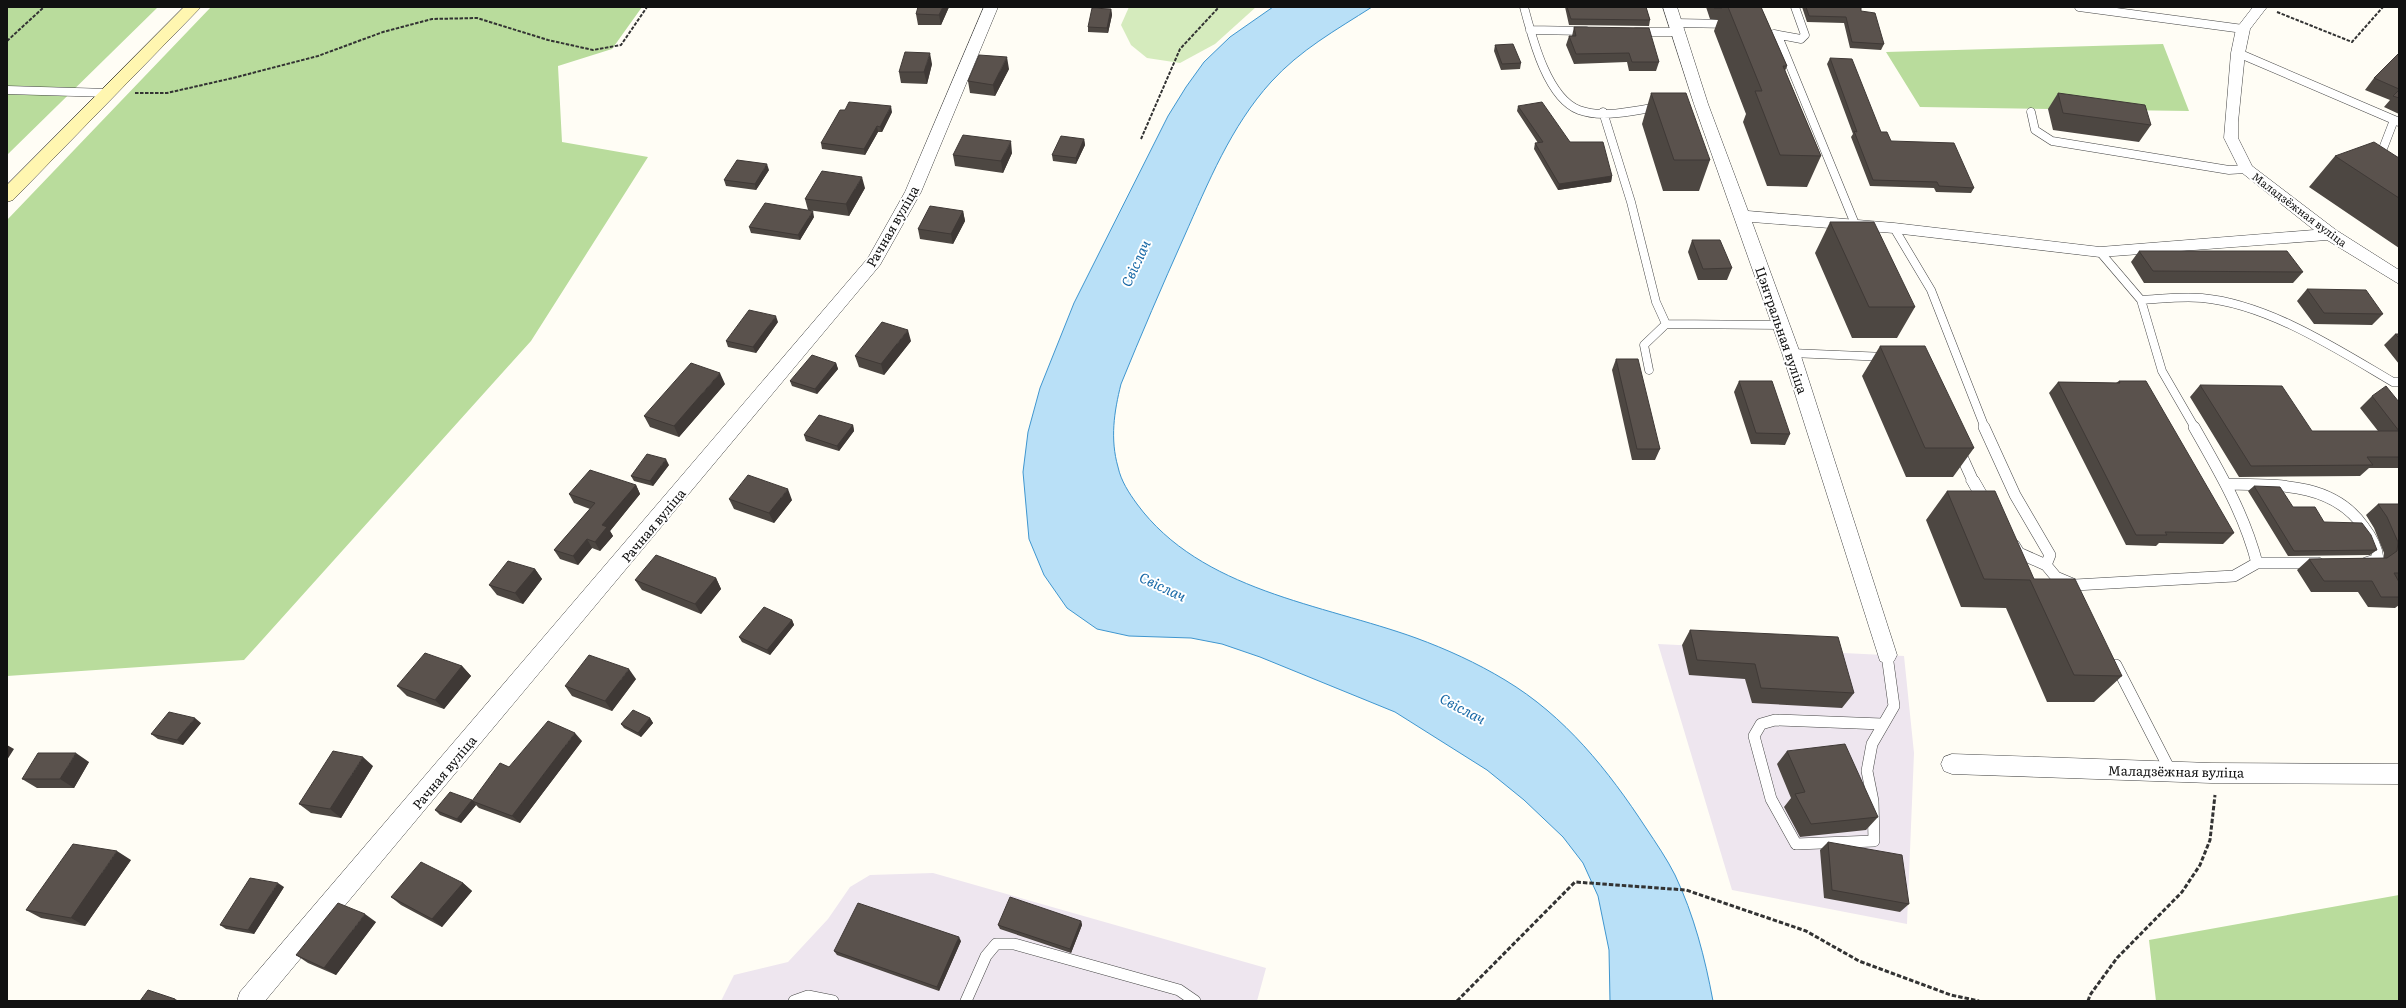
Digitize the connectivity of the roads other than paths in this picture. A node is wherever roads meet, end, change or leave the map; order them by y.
1 (193, 7) edge
2 (991, 7) edge
3 (1524, 7) edge
4 (1670, 7) edge
5 (1795, 7) edge
6 (2079, 7) edge
7 (2266, 8) edge
8 (1740, 25) edge
9 (1677, 28) junction
10 (2243, 29) junction
11 (1530, 30) junction
12 (1592, 31) edge
13 (1624, 31) edge
14 (1765, 31) edge
15 (1778, 36) junction
16 (2238, 53) junction
17 (7, 90) edge
18 (108, 93) junction
19 (1671, 106) edge
20 (1603, 112) junction
21 (2031, 112) dead end
22 (2396, 121) edge
23 (2377, 167) edge
24 (2246, 169) junction
25 (7, 196) edge
26 (1743, 216) junction
27 (1855, 224) junction
28 (1894, 228) junction
29 (2330, 234) junction
30 (2100, 252) junction
31 (2399, 278) edge
32 (2141, 300) junction
33 (1666, 324) junction
34 (1782, 325) junction
35 (1791, 353) junction
36 (1894, 358) edge
37 (1649, 370) dead end
38 (2394, 384) edge
39 (1953, 438) edge
40 (1973, 481) joint
41 (2227, 484) junction
42 (1985, 501) edge
43 (2007, 534) edge
44 (2257, 563) junction
45 (2325, 563) edge
46 (2355, 563) edge
47 (2046, 565) junction
48 (2075, 585) junction
49 (2082, 599) edge
50 (2110, 654) edge
51 (1887, 655) joint
52 (1882, 724) junction
53 (1952, 764) dead end
54 (2171, 772) junction
55 (2399, 774) edge
56 (249, 1001) edge
57 (794, 1001) edge
58 (833, 1001) edge
59 (966, 1001) edge
60 (1195, 1001) edge

1 - 18 main road
2 - 56 street, Рачная вуліца
3 - 11 lane
4 - 9 street, Цэнтральная вуліца
5 - 15 lane
6 - 10 lane
7 - 10 street, Маладзёжная вуліца
8 - 9 lane
9 - 13 lane
9 - 26 street, Цэнтральная вуліца
10 - 16 street, Маладзёжная вуліца
11 - 12 lane
11 - 20 lane
14 - 15 lane
15 - 27 lane
16 - 22 lane
16 - 24 street, Маладзёжная вуліца
17 - 18 street
18 - 25 main road
19 - 20 lane
20 - 33 lane
21 - 24 lane
22 - 23 lane
24 - 29 street, Маладзёжная вуліца
26 - 27 street
26 - 34 street, Цэнтральная вуліца
27 - 28 street
28 - 30 street
28 - 47 lane
29 - 30 street
29 - 31 street, Маладзёжная вуліца
30 - 32 lane
32 - 38 lane
32 - 41 lane
33 - 34 lane
33 - 37 lane
34 - 35 street, Цэнтральная вуліца
35 - 36 lane
35 - 51 street, Цэнтральная вуліца
39 - 40 lane
40 - 42 street
41 - 44 lane
41 - 46 lane
43 - 47 lane
44 - 45 lane
44 - 48 lane
47 - 48 lane
48 - 49 lane
50 - 54 lane
51 - 52 lane
52 - 52 lane
53 - 54 street, Маладзёжная вуліца
54 - 55 street, Маладзёжная вуліца
57 - 58 lane
59 - 60 lane

